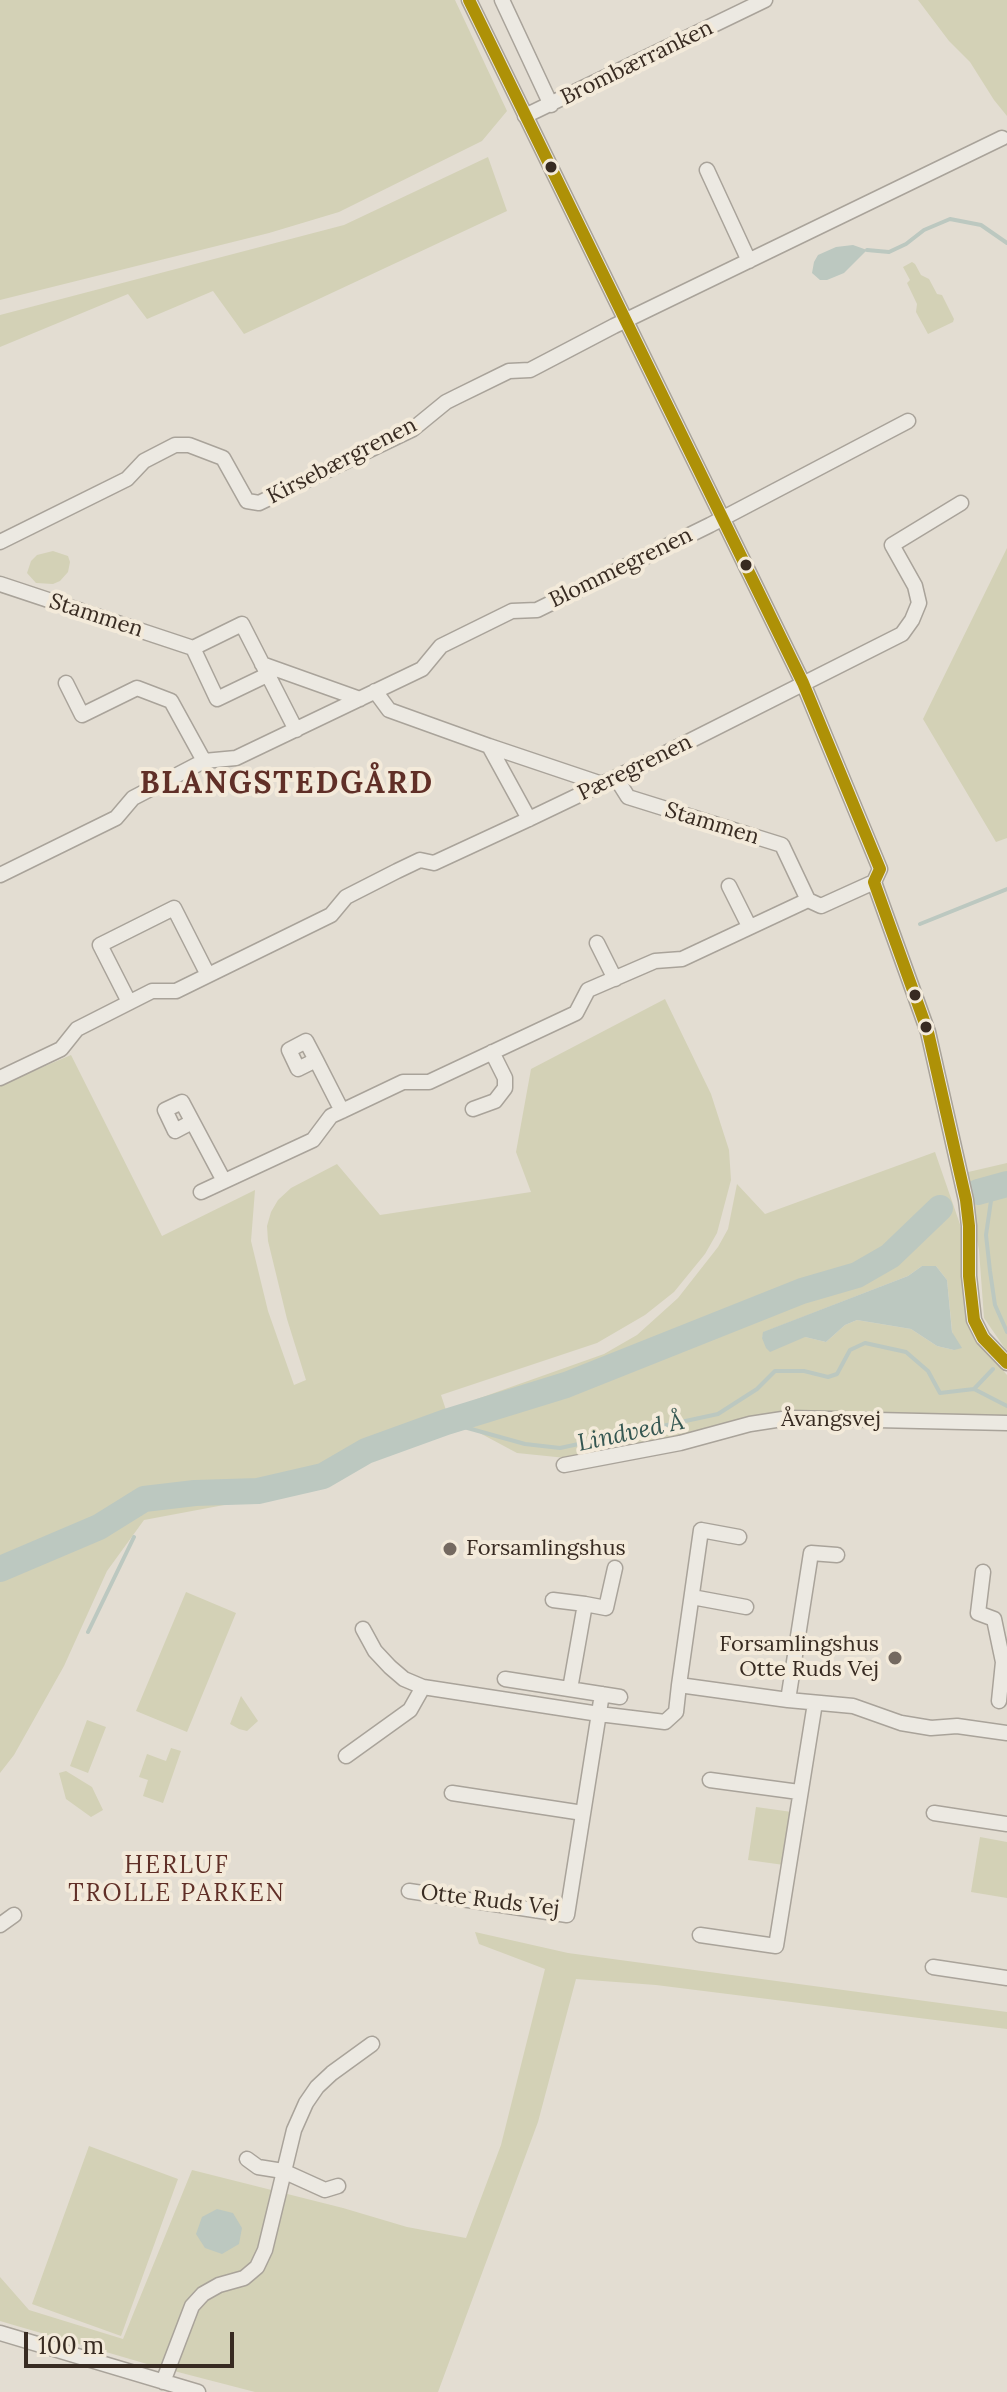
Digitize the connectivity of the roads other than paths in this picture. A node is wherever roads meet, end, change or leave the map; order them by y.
1 (469, 0) edge
2 (502, 0) edge
3 (765, 0) edge
4 (551, 105) junction
5 (525, 116) junction
6 (1002, 138) dead end
7 (707, 170) dead end
8 (749, 261) junction
9 (626, 321) junction
10 (908, 421) dead end
11 (961, 503) dead end
12 (722, 518) junction
13 (0, 542) edge
14 (0, 584) edge
15 (193, 648) junction
16 (264, 669) junction
17 (66, 683) dead end
18 (803, 683) junction
19 (375, 691) junction
20 (360, 699) junction
21 (296, 730) junction
22 (489, 746) junction
23 (204, 761) junction
24 (609, 781) junction
25 (529, 819) junction
26 (0, 875) edge
27 (874, 882) junction
28 (729, 886) dead end
29 (808, 900) junction
30 (749, 926) junction
31 (597, 943) dead end
32 (208, 975) junction
33 (615, 979) junction
34 (129, 1002) junction
35 (492, 1052) junction
36 (316, 1060) dead end
37 (0, 1078) edge
38 (473, 1109) dead end
39 (342, 1111) junction
40 (192, 1122) dead end
41 (224, 1181) junction
42 (201, 1192) dead end
43 (1007, 1363) edge
44 (1007, 1423) edge
45 (564, 1465) dead end
46 (739, 1537) dead end
47 (837, 1555) dead end
48 (615, 1568) dead end
49 (983, 1572) dead end
50 (692, 1597) junction
51 (553, 1600) dead end
52 (585, 1604) junction
53 (746, 1607) dead end
54 (363, 1629) dead end
55 (505, 1679) dead end
56 (679, 1685) junction
57 (423, 1687) junction
58 (570, 1689) junction
59 (602, 1694) junction
60 (620, 1697) dead end
61 (788, 1700) junction
62 (999, 1701) dead end
63 (815, 1703) junction
64 (599, 1714) junction
65 (1007, 1733) edge
66 (346, 1756) dead end
67 (710, 1780) dead end
68 (799, 1792) junction
69 (452, 1793) dead end
70 (583, 1813) junction
71 (934, 1813) dead end
72 (1007, 1824) edge
73 (409, 1891) dead end
74 (14, 1915) dead end
75 (0, 1925) edge
76 (700, 1935) dead end
77 (933, 1967) dead end
78 (1007, 1978) edge
79 (372, 2044) dead end
80 (247, 2159) dead end
81 (283, 2171) junction
82 (338, 2186) dead end
83 (0, 2333) edge
84 (163, 2382) junction
85 (198, 2392) edge

1 - 5 street
2 - 4 street, Brombærranken
3 - 4 street, Brombærranken
4 - 5 street, Brombærranken
5 - 9 street
6 - 8 street, Kirsebærgrenen
7 - 8 street
8 - 9 street, Kirsebærgrenen
9 - 12 street
9 - 13 street, Kirsebærgrenen
10 - 12 street, Blommegrenen
11 - 18 street, Pæregrenen
12 - 18 street
12 - 19 street, Blommegrenen
14 - 15 street, Stammen
15 - 16 street
15 - 16 street
16 - 20 street
16 - 21 street
17 - 23 street
18 - 24 street, Pæregrenen
18 - 27 street
19 - 20 street, Blommegrenen
19 - 22 street, Stammen
20 - 21 street, Blommegrenen
21 - 23 street, Blommegrenen
22 - 24 street, Stammen
22 - 25 street
23 - 26 street, Blommegrenen
24 - 25 street, Pæregrenen
24 - 29 street, Stammen
25 - 32 street, Pæregrenen
27 - 29 street
27 - 43 street
28 - 30 street
29 - 30 street
30 - 33 street
31 - 33 street
32 - 34 street, Pæregrenen
32 - 34 street
33 - 35 street
34 - 37 street, Pæregrenen
35 - 38 street
35 - 39 street
36 - 39 street
39 - 41 street
40 - 41 street
41 - 42 street
44 - 45 street, Åvangsvej
46 - 50 street
47 - 61 street
48 - 52 street
49 - 62 street
50 - 53 street
50 - 56 street
51 - 52 street
52 - 58 street
54 - 57 street
55 - 58 street
56 - 61 street
56 - 64 street
57 - 64 street
57 - 66 street
58 - 59 street
59 - 60 street
59 - 64 street, Otte Ruds Vej
61 - 63 street
63 - 65 street
63 - 68 street
64 - 70 street, Otte Ruds Vej
67 - 68 street
68 - 76 street
69 - 70 street
70 - 73 street, Otte Ruds Vej
71 - 72 street
74 - 75 street
77 - 78 street
79 - 81 street
80 - 81 street
81 - 82 street
81 - 84 street
83 - 84 street
84 - 85 street

